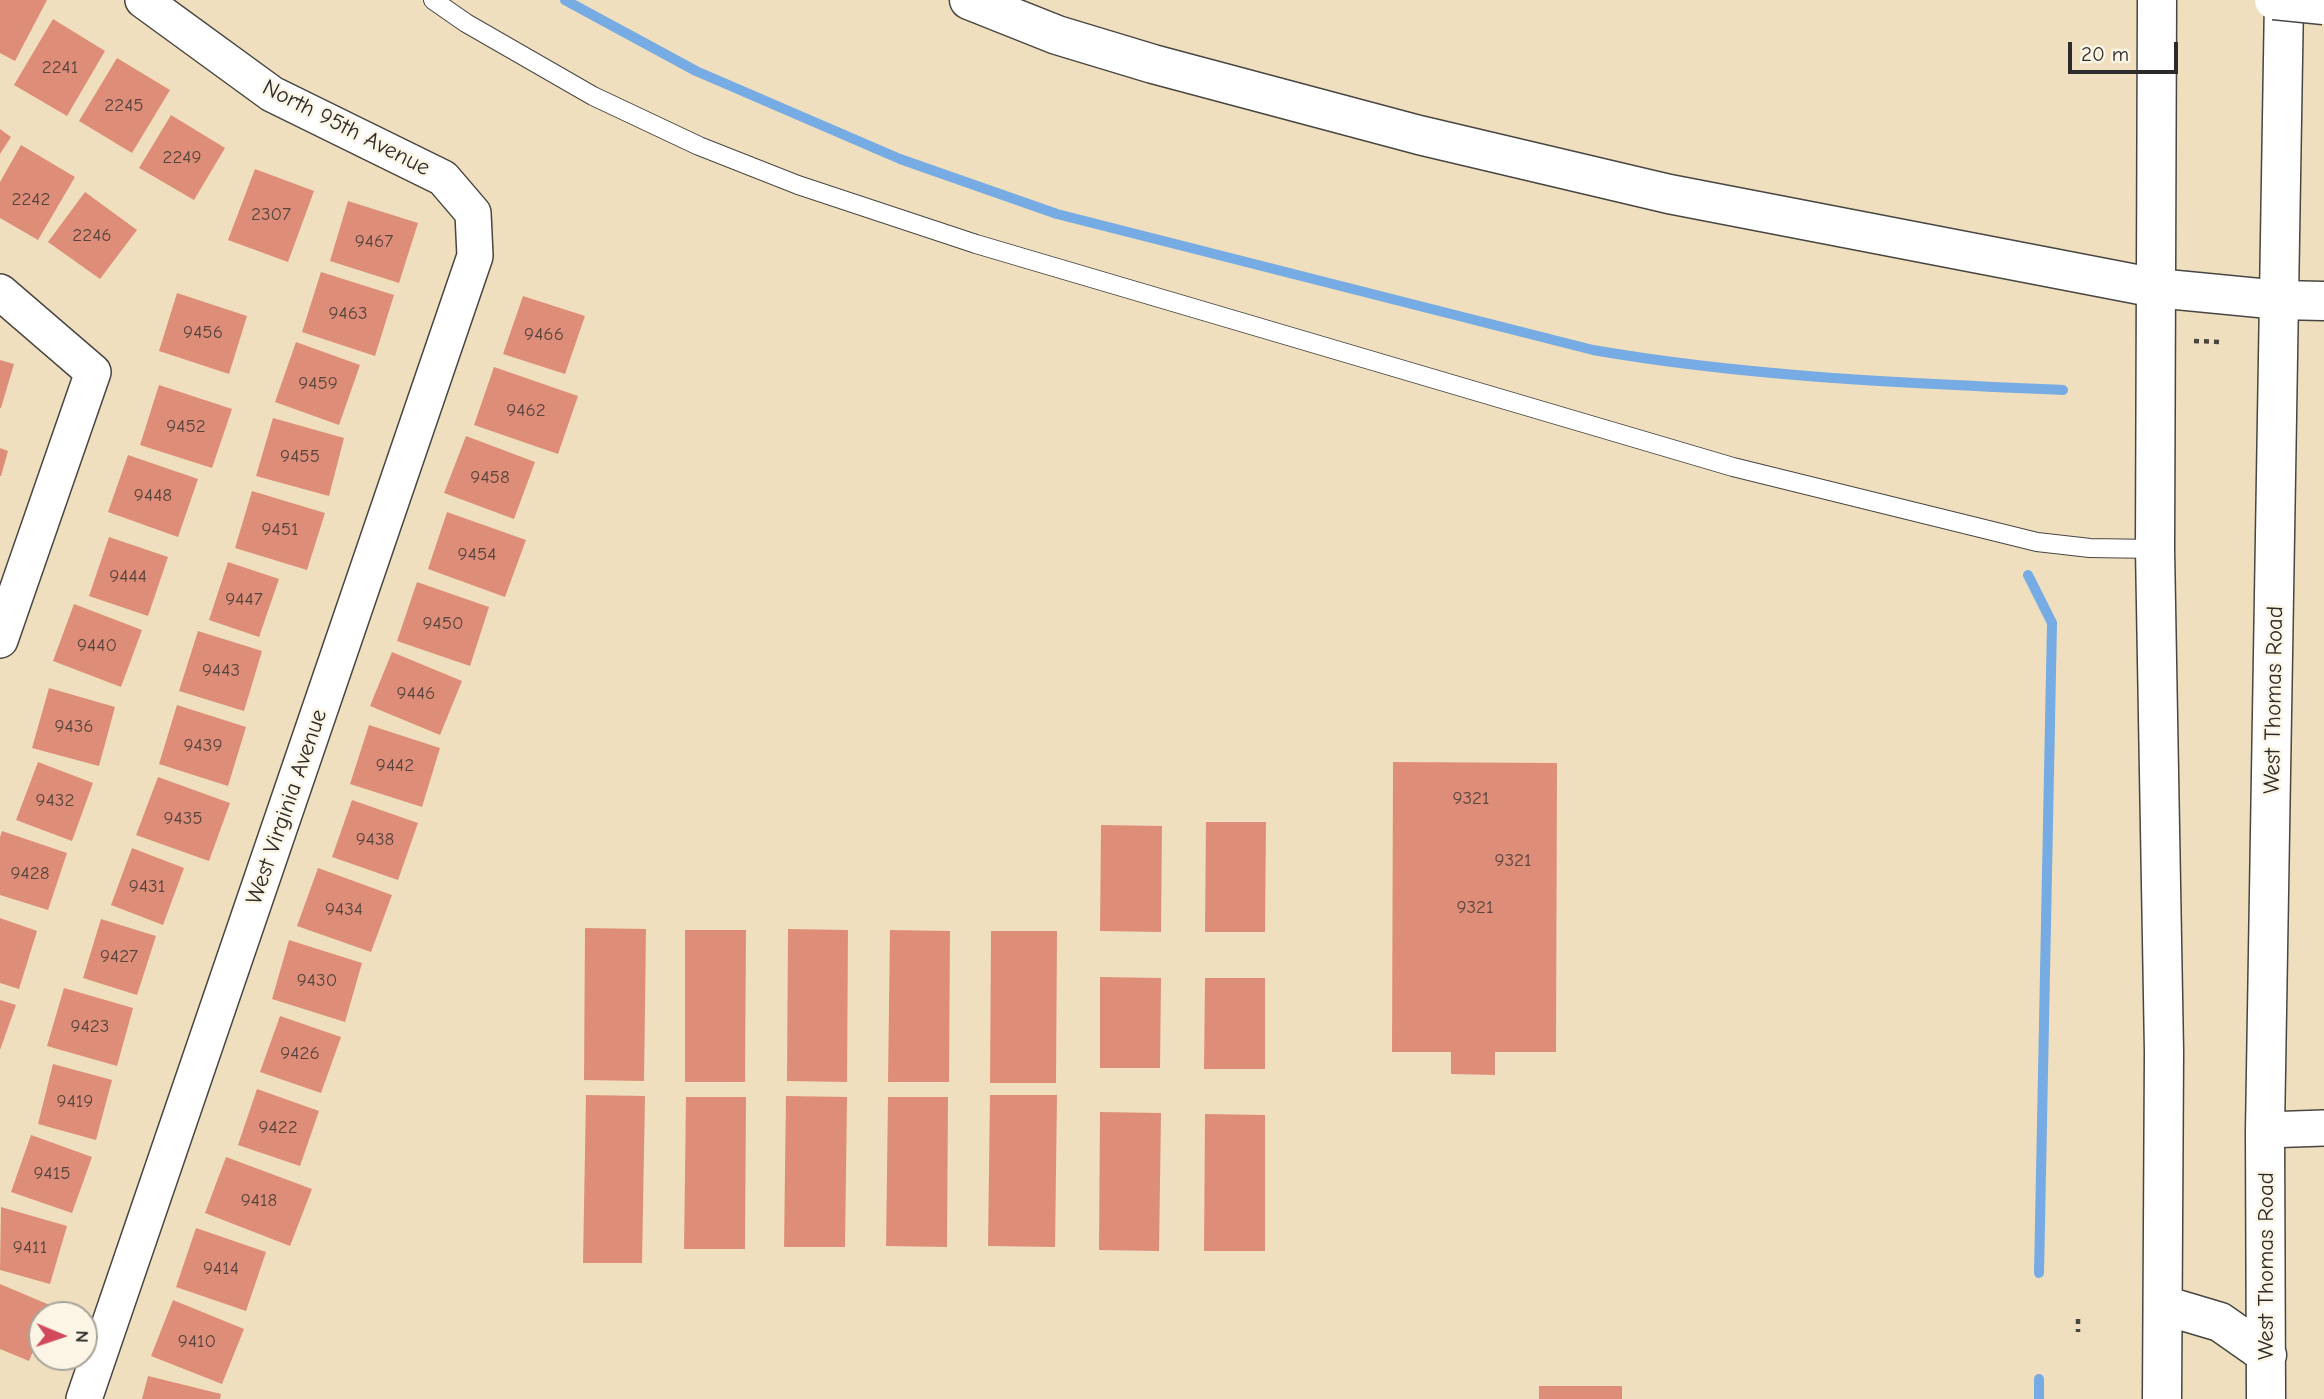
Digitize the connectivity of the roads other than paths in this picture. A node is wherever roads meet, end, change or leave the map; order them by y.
1 (143, 0) edge
2 (433, 0) edge
3 (969, 0) edge
4 (2157, 0) edge
5 (2274, 0) edge
6 (2284, 0) edge
7 (2324, 5) edge
8 (473, 213) joint
9 (2157, 288) junction
10 (0, 292) edge
11 (2280, 300) junction
12 (2324, 301) edge
13 (2155, 549) junction
14 (0, 640) edge
15 (2324, 1128) edge
16 (2265, 1130) junction
17 (2163, 1306) junction
18 (2267, 1355) junction
19 (84, 1399) edge
20 (2162, 1399) edge
21 (2266, 1399) edge

1 - 8 street, North 95th Avenue
2 - 13 lane
3 - 9 main road
4 - 9 main road
5 - 7 main road, bridge
6 - 11 main road, West Thomas Road
8 - 19 street, West Virginia Avenue
9 - 11 main road
9 - 13 main road
10 - 14 street
11 - 12 main road
11 - 16 main road, West Thomas Road
13 - 17 main road
15 - 16 street
16 - 18 main road, West Thomas Road
17 - 18 main road
17 - 20 main road
18 - 21 main road, West Thomas Road

